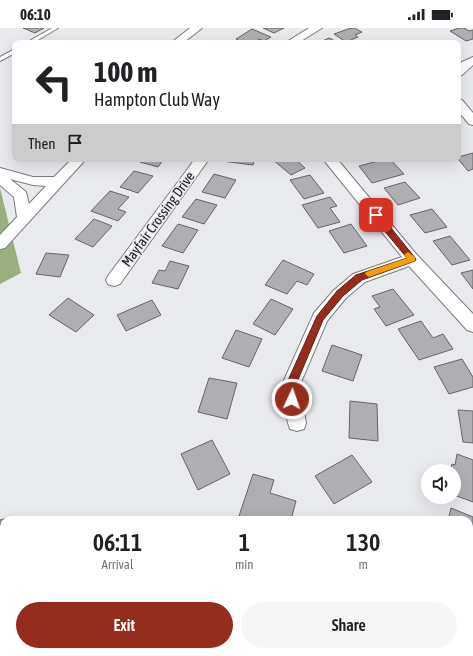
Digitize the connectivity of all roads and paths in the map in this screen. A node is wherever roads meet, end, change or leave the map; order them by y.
1 (56, 28) edge
2 (197, 28) edge
3 (317, 28) edge
4 (34, 40) edge
5 (179, 40) edge
6 (295, 40) edge
7 (12, 53) edge
8 (0, 59) edge
9 (473, 60) edge
10 (461, 70) edge
11 (461, 106) edge
12 (473, 120) edge
13 (76, 162) edge
14 (200, 162) edge
15 (332, 162) edge
16 (0, 172) edge
17 (0, 178) edge
18 (58, 182) junction
19 (24, 218) junction
20 (0, 244) edge
21 (412, 259) junction
22 (114, 280) dead end
23 (473, 325) edge
24 (297, 423) dead end

1 - 4 lane
2 - 5 street
3 - 6 street
7 - 8 lane
9 - 10 street
11 - 12 street
13 - 18 street
14 - 22 street, Mayfair Crossing Drive
15 - 21 street
16 - 18 street
17 - 19 street
18 - 19 street
19 - 20 street
21 - 23 street
21 - 24 street

